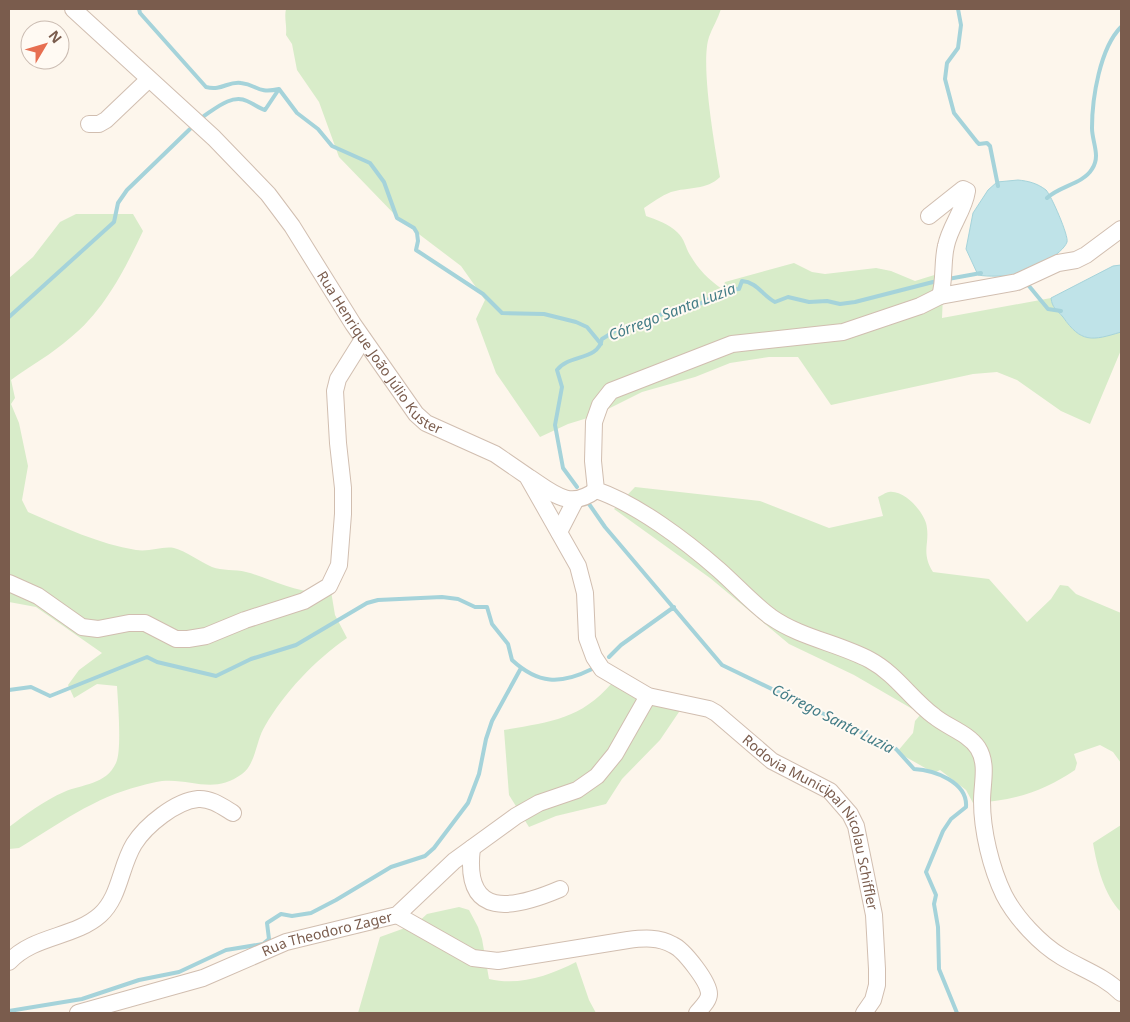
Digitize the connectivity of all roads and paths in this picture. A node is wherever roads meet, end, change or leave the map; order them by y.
1 (73, 9) edge
2 (148, 80) junction
3 (89, 124) dead end
4 (929, 216) dead end
5 (1121, 229) edge
6 (940, 296) junction
7 (363, 339) junction
8 (526, 476) junction
9 (596, 490) junction
10 (574, 501) junction
11 (559, 532) junction
12 (9, 583) edge
13 (648, 696) junction
14 (233, 813) dead end
15 (472, 848) junction
16 (560, 889) dead end
17 (397, 915) junction
18 (9, 962) edge
19 (1121, 993) edge
20 (78, 1013) edge
21 (697, 1013) edge
22 (864, 1013) edge

1 - 2 street, Rua Henrique João Júlio Kuster
2 - 3 street
2 - 7 street, Rua Henrique João Júlio Kuster
4 - 6 street
5 - 6 street
6 - 9 street
7 - 8 street, Rua Henrique João Júlio Kuster
7 - 12 street
8 - 10 street
8 - 11 street, Rua Henrique João Júlio Kuster
9 - 10 street
9 - 19 street
10 - 11 street
11 - 13 street, Rua Henrique João Júlio Kuster
13 - 15 street, Rua Theodoro Zager
13 - 22 street, Rodovia Municipal Nicolau Schiffler
14 - 18 street
15 - 16 street
15 - 17 street, Rua Theodoro Zager
17 - 20 street, Rua Theodoro Zager
17 - 21 street

